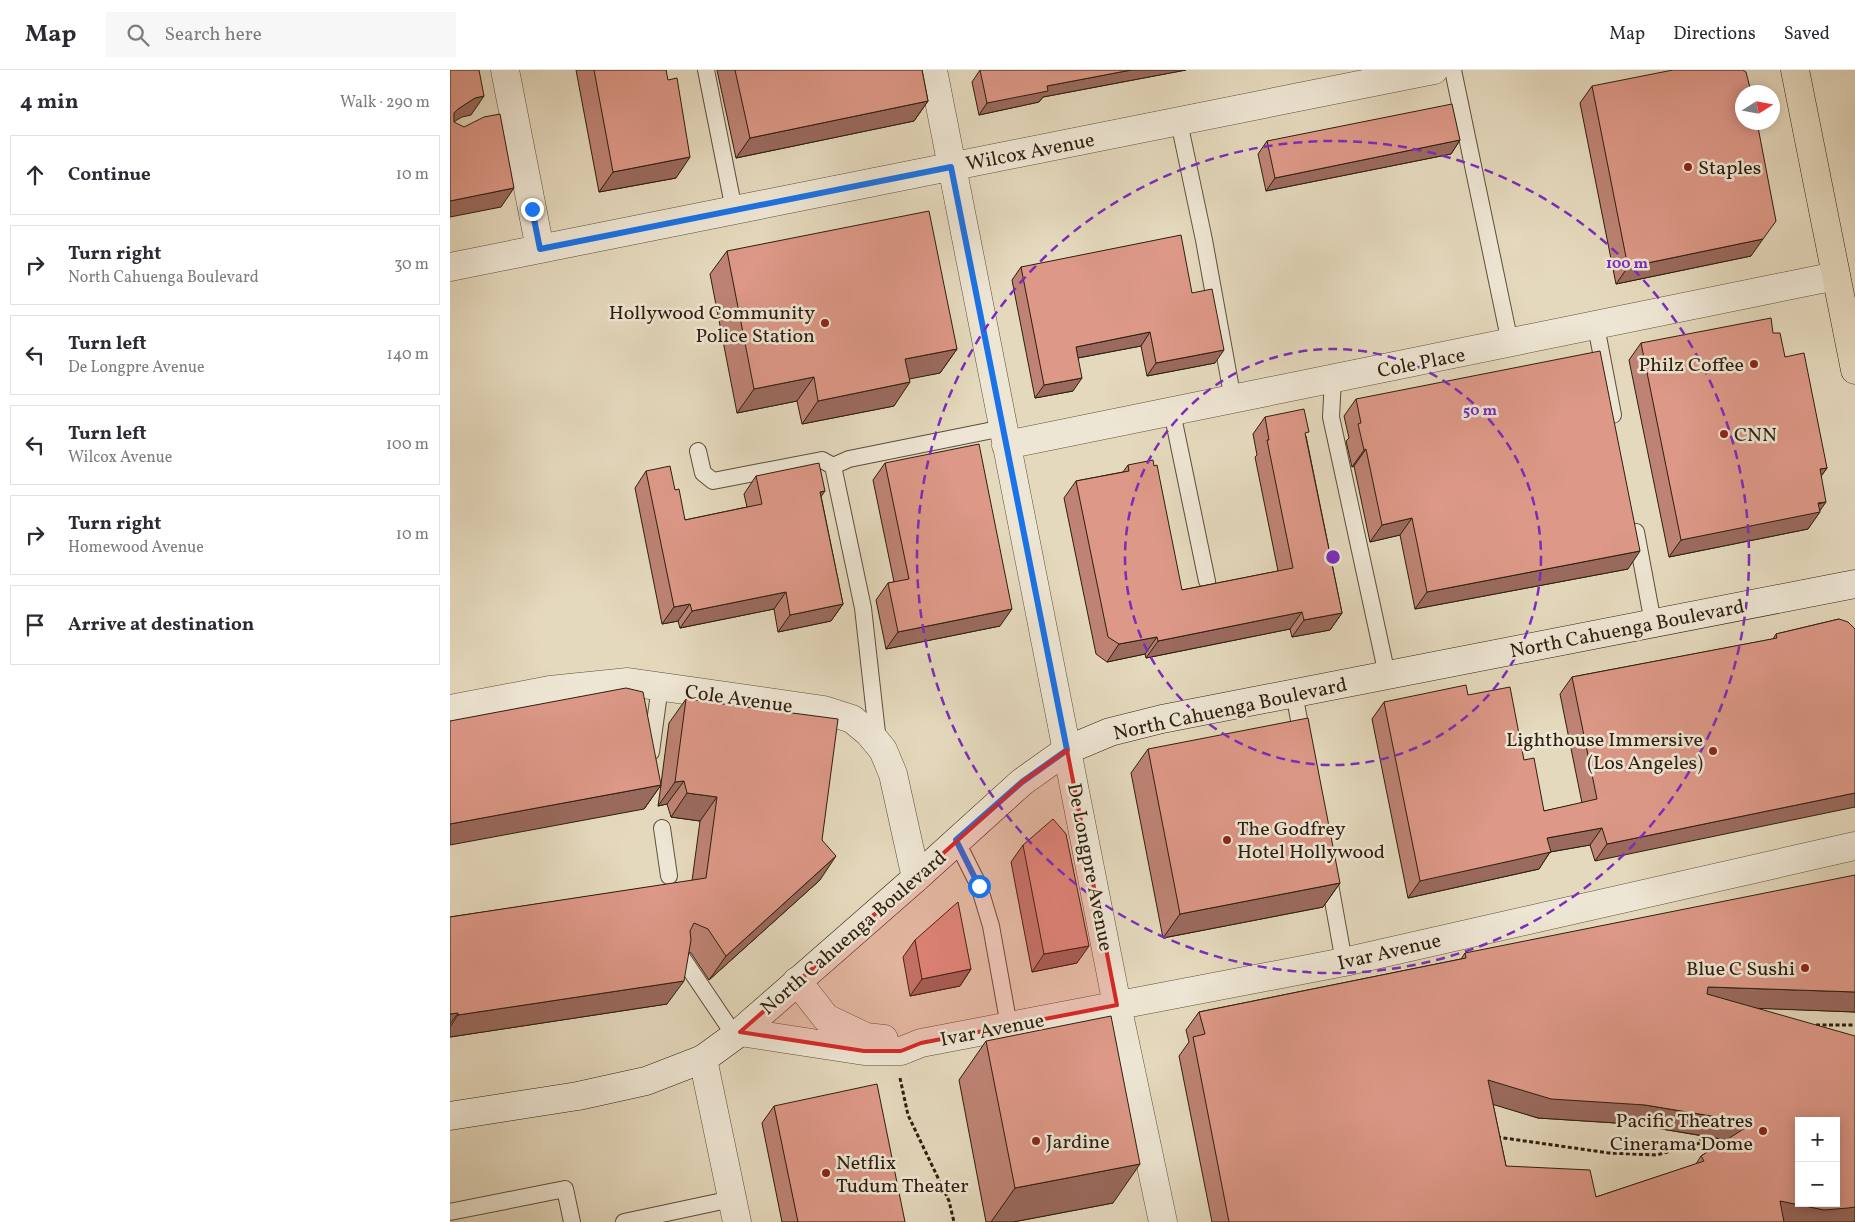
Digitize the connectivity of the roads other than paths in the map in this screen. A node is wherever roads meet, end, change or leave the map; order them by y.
1 (506, 70) edge
2 (706, 70) edge
3 (933, 70) edge
4 (1434, 70) edge
5 (1453, 70) edge
6 (1795, 70) edge
7 (1179, 122) junction
8 (951, 167) junction
9 (734, 210) junction
10 (540, 249) junction
11 (450, 267) edge
12 (1836, 276) junction
13 (1596, 326) junction
14 (1510, 344) junction
15 (1855, 370) edge
16 (1333, 379) junction
17 (1233, 400) junction
18 (1172, 412) junction
19 (1617, 435) edge
20 (1004, 436) junction
21 (698, 451) dead end
22 (833, 466) junction
23 (1632, 513) edge
24 (1207, 581) dead end
25 (1855, 584) edge
26 (1653, 623) junction
27 (1387, 675) junction
28 (660, 686) junction
29 (1294, 693) junction
30 (450, 709) edge
31 (879, 745) junction
32 (1067, 750) junction
33 (651, 752) edge
34 (1306, 752) edge
35 (662, 828) dead end
36 (956, 840) junction
37 (1855, 846) edge
38 (1325, 856) edge
39 (669, 876) dead end
40 (916, 878) junction
41 (683, 959) edge
42 (1344, 962) junction
43 (797, 981) junction
44 (1117, 1005) junction
45 (1009, 1026) junction
46 (737, 1034) junction
47 (921, 1043) junction
48 (703, 1058) junction
49 (450, 1116) edge
50 (734, 1211) edge
51 (450, 1212) edge
52 (572, 1222) edge
53 (624, 1222) edge
54 (1163, 1222) edge

1 - 10 street
2 - 9 lane
3 - 8 street, De Longpre Avenue
4 - 7 street, Wilcox Avenue
5 - 14 lane
6 - 12 main road
7 - 8 street, Wilcox Avenue
7 - 17 lane
8 - 9 street, Wilcox Avenue
8 - 20 street, De Longpre Avenue
9 - 10 street, Wilcox Avenue
10 - 11 street, Wilcox Avenue
12 - 13 street, Cole Place
12 - 15 main road
13 - 14 street, Cole Place
13 - 19 lane
14 - 16 street, Cole Place
16 - 17 street, Cole Place
16 - 27 lane
17 - 18 street, Cole Place
18 - 20 street, Cole Place
18 - 24 lane
20 - 22 lane
20 - 32 street, De Longpre Avenue
21 - 22 lane
22 - 31 lane
23 - 26 lane
25 - 26 street, North Cahuenga Boulevard
26 - 27 street, North Cahuenga Boulevard
27 - 29 street, North Cahuenga Boulevard
28 - 30 street, Cole Avenue
28 - 31 street, Cole Avenue
28 - 33 lane
29 - 32 street, North Cahuenga Boulevard
29 - 34 lane
31 - 40 street, Cole Avenue
32 - 36 street, North Cahuenga Boulevard
32 - 44 street, De Longpre Avenue
35 - 39 lane
36 - 40 street, North Cahuenga Boulevard
36 - 45 lane
37 - 42 street, Ivar Avenue
38 - 42 lane
40 - 43 street, North Cahuenga Boulevard
41 - 46 lane
42 - 44 street, Ivar Avenue
43 - 46 street, North Cahuenga Boulevard
43 - 47 street, Ivar Avenue
44 - 45 street, Ivar Avenue
44 - 54 street, De Longpre Avenue
45 - 47 street, Ivar Avenue
46 - 47 street, Ivar Avenue
46 - 48 street, North Cahuenga Boulevard
48 - 49 street, North Cahuenga Boulevard
48 - 50 street
50 - 53 lane
51 - 52 lane

